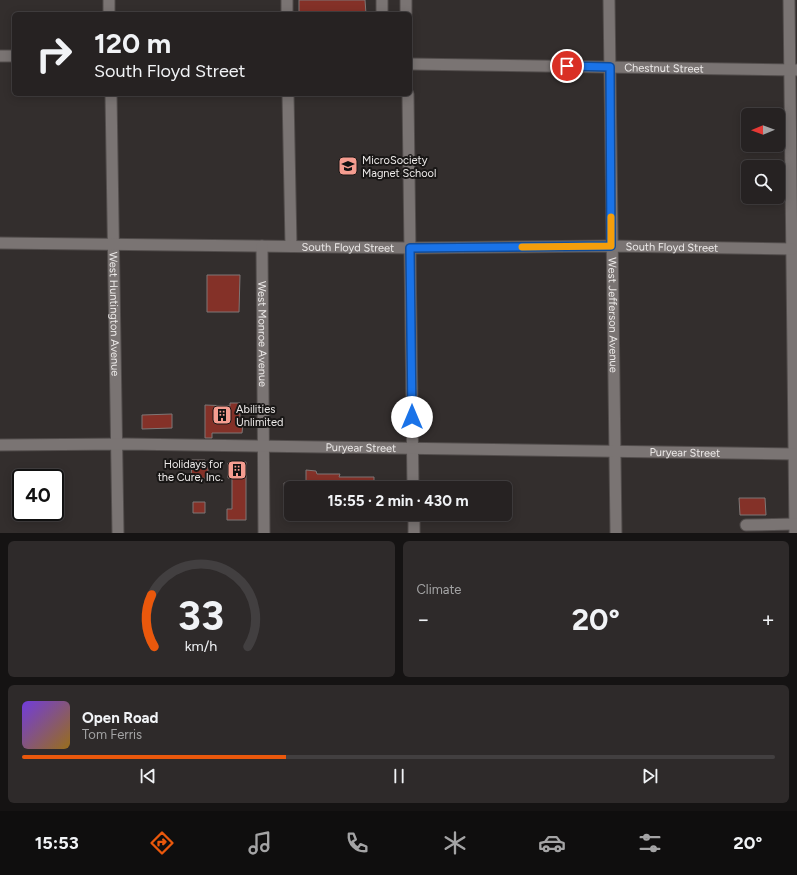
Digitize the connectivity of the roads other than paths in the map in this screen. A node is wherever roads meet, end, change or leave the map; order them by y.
1 (109, 0) edge
2 (287, 0) edge
3 (382, 0) edge
4 (406, 0) edge
5 (609, 0) edge
6 (789, 0) edge
7 (109, 12) edge
8 (287, 12) edge
9 (382, 12) edge
10 (406, 12) edge
11 (0, 56) edge
12 (12, 56) edge
13 (412, 64) edge
14 (610, 67) junction
15 (794, 70) edge
16 (111, 96) edge
17 (288, 96) edge
18 (408, 96) edge
19 (0, 243) edge
20 (112, 244) junction
21 (262, 246) junction
22 (290, 246) junction
23 (611, 246) junction
24 (410, 248) junction
25 (792, 249) junction
26 (117, 444) junction
27 (0, 445) edge
28 (263, 446) junction
29 (412, 448) junction
30 (615, 450) junction
31 (794, 454) junction
32 (413, 481) edge
33 (414, 521) edge
34 (746, 525) dead end
35 (795, 529) edge
36 (118, 533) edge
37 (264, 533) edge
38 (414, 533) edge
39 (616, 533) edge

1 - 7 street
2 - 8 street
3 - 9 street
4 - 10 street
5 - 14 street, West Jefferson Avenue
6 - 15 street
11 - 12 street
13 - 14 street, Chestnut Street
14 - 15 street, Chestnut Street
14 - 23 street, West Jefferson Avenue
15 - 25 street
16 - 20 street, West Huntington Avenue
17 - 22 street
18 - 24 street
19 - 20 street, South Floyd Street
20 - 21 street, South Floyd Street
20 - 26 street, West Huntington Avenue
21 - 22 street, South Floyd Street
21 - 28 street, West Monroe Avenue
22 - 24 street, South Floyd Street
23 - 24 street, South Floyd Street
23 - 25 street, South Floyd Street
23 - 30 street, West Jefferson Avenue
24 - 29 street
25 - 31 street
26 - 27 street, Puryear Street
26 - 28 street, Puryear Street
26 - 36 street, West Huntington Avenue
28 - 29 street, Puryear Street
28 - 37 street, West Monroe Avenue
29 - 30 street, Puryear Street
29 - 32 street
30 - 31 street, Puryear Street
30 - 39 street, West Jefferson Avenue
31 - 35 street
33 - 38 street
34 - 35 street

